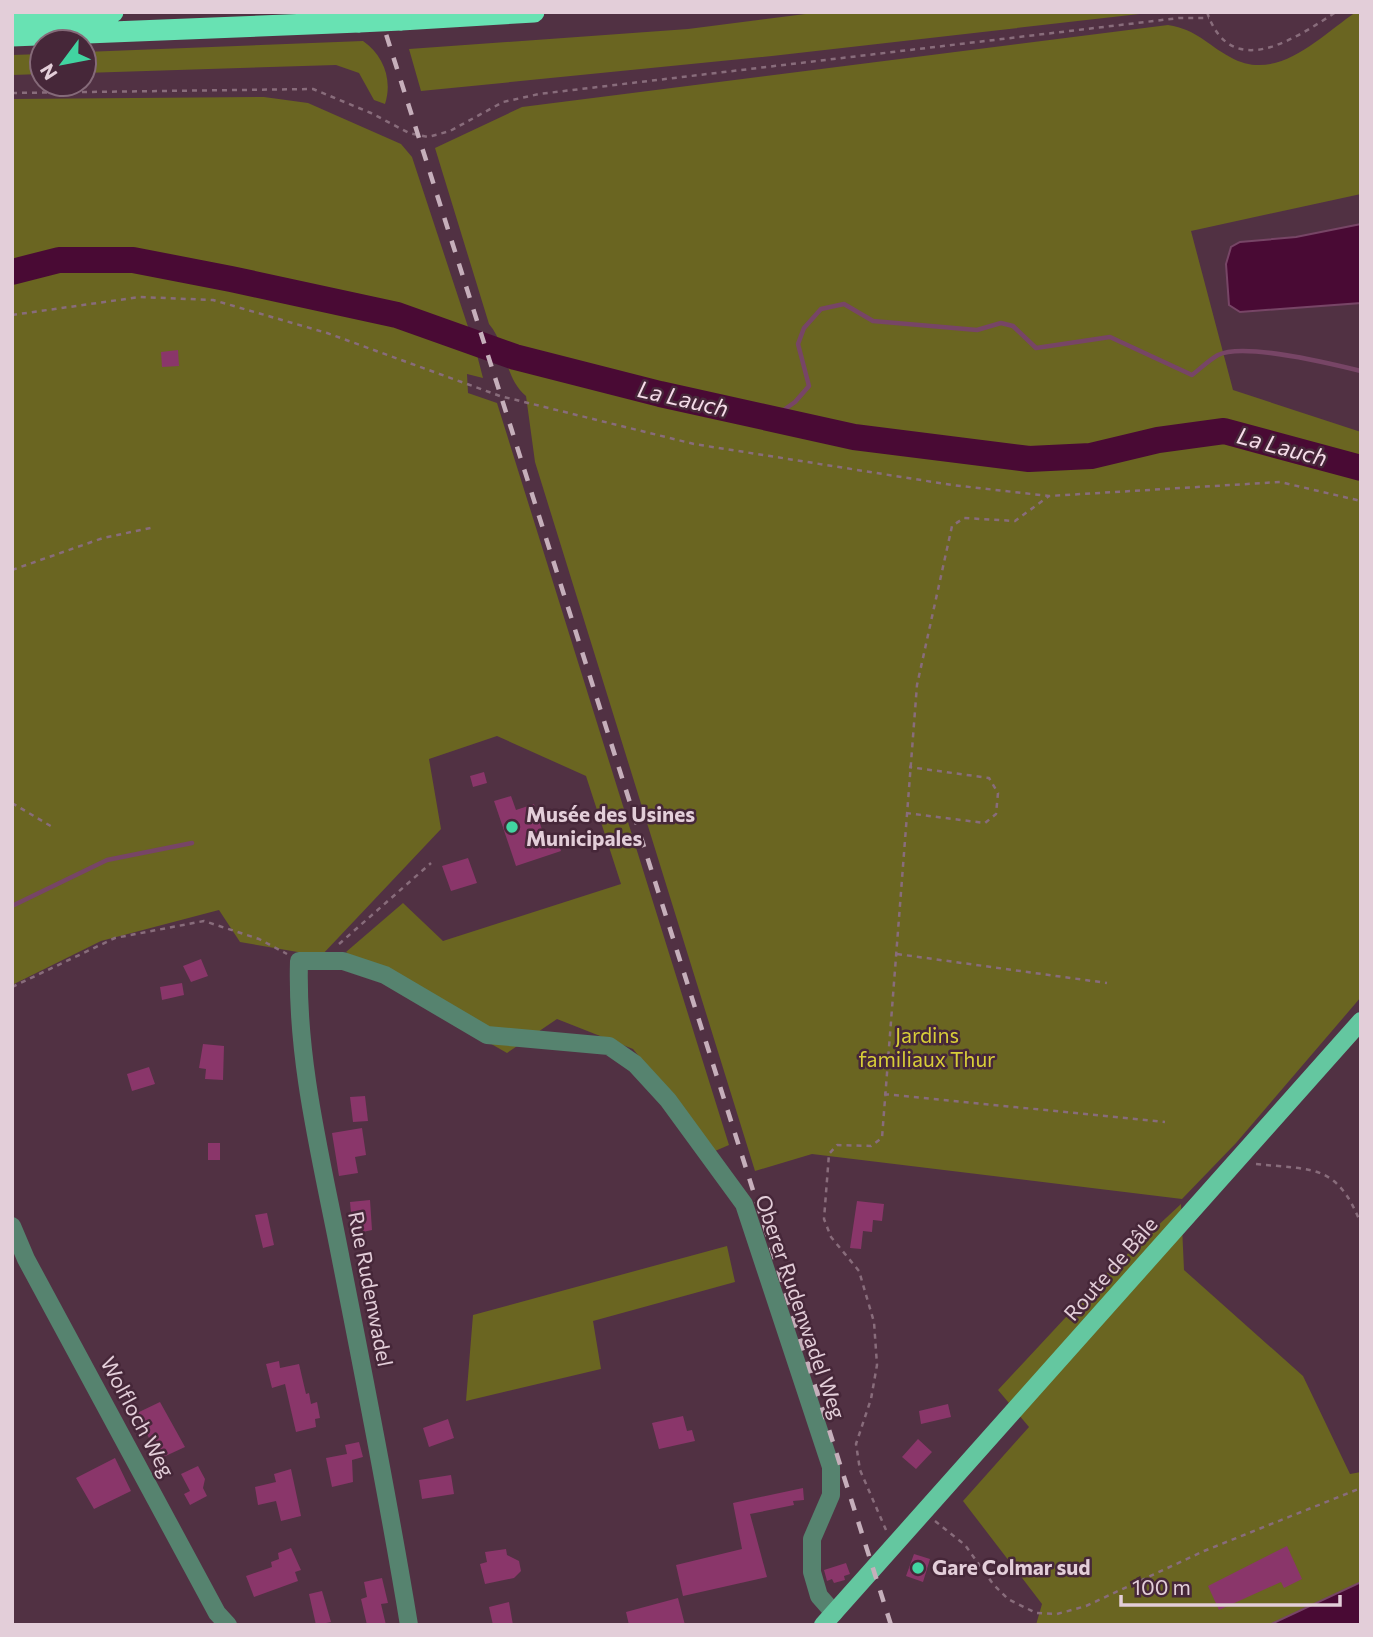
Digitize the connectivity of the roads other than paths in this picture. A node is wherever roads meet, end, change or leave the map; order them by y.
1 (113, 12) edge
2 (534, 12) edge
3 (12, 15) edge
4 (12, 36) edge
5 (299, 961) joint
6 (1361, 1021) edge
7 (12, 1226) edge
8 (829, 1619) edge
9 (228, 1625) edge
10 (409, 1625) edge

1 - 3 highway
2 - 4 highway, bridge
5 - 8 street, Oberer Rudenwadel Weg
5 - 10 street, Rue Rudenwadel
6 - 8 main road, Route de Bâle
7 - 9 street, Wolfloch Weg

